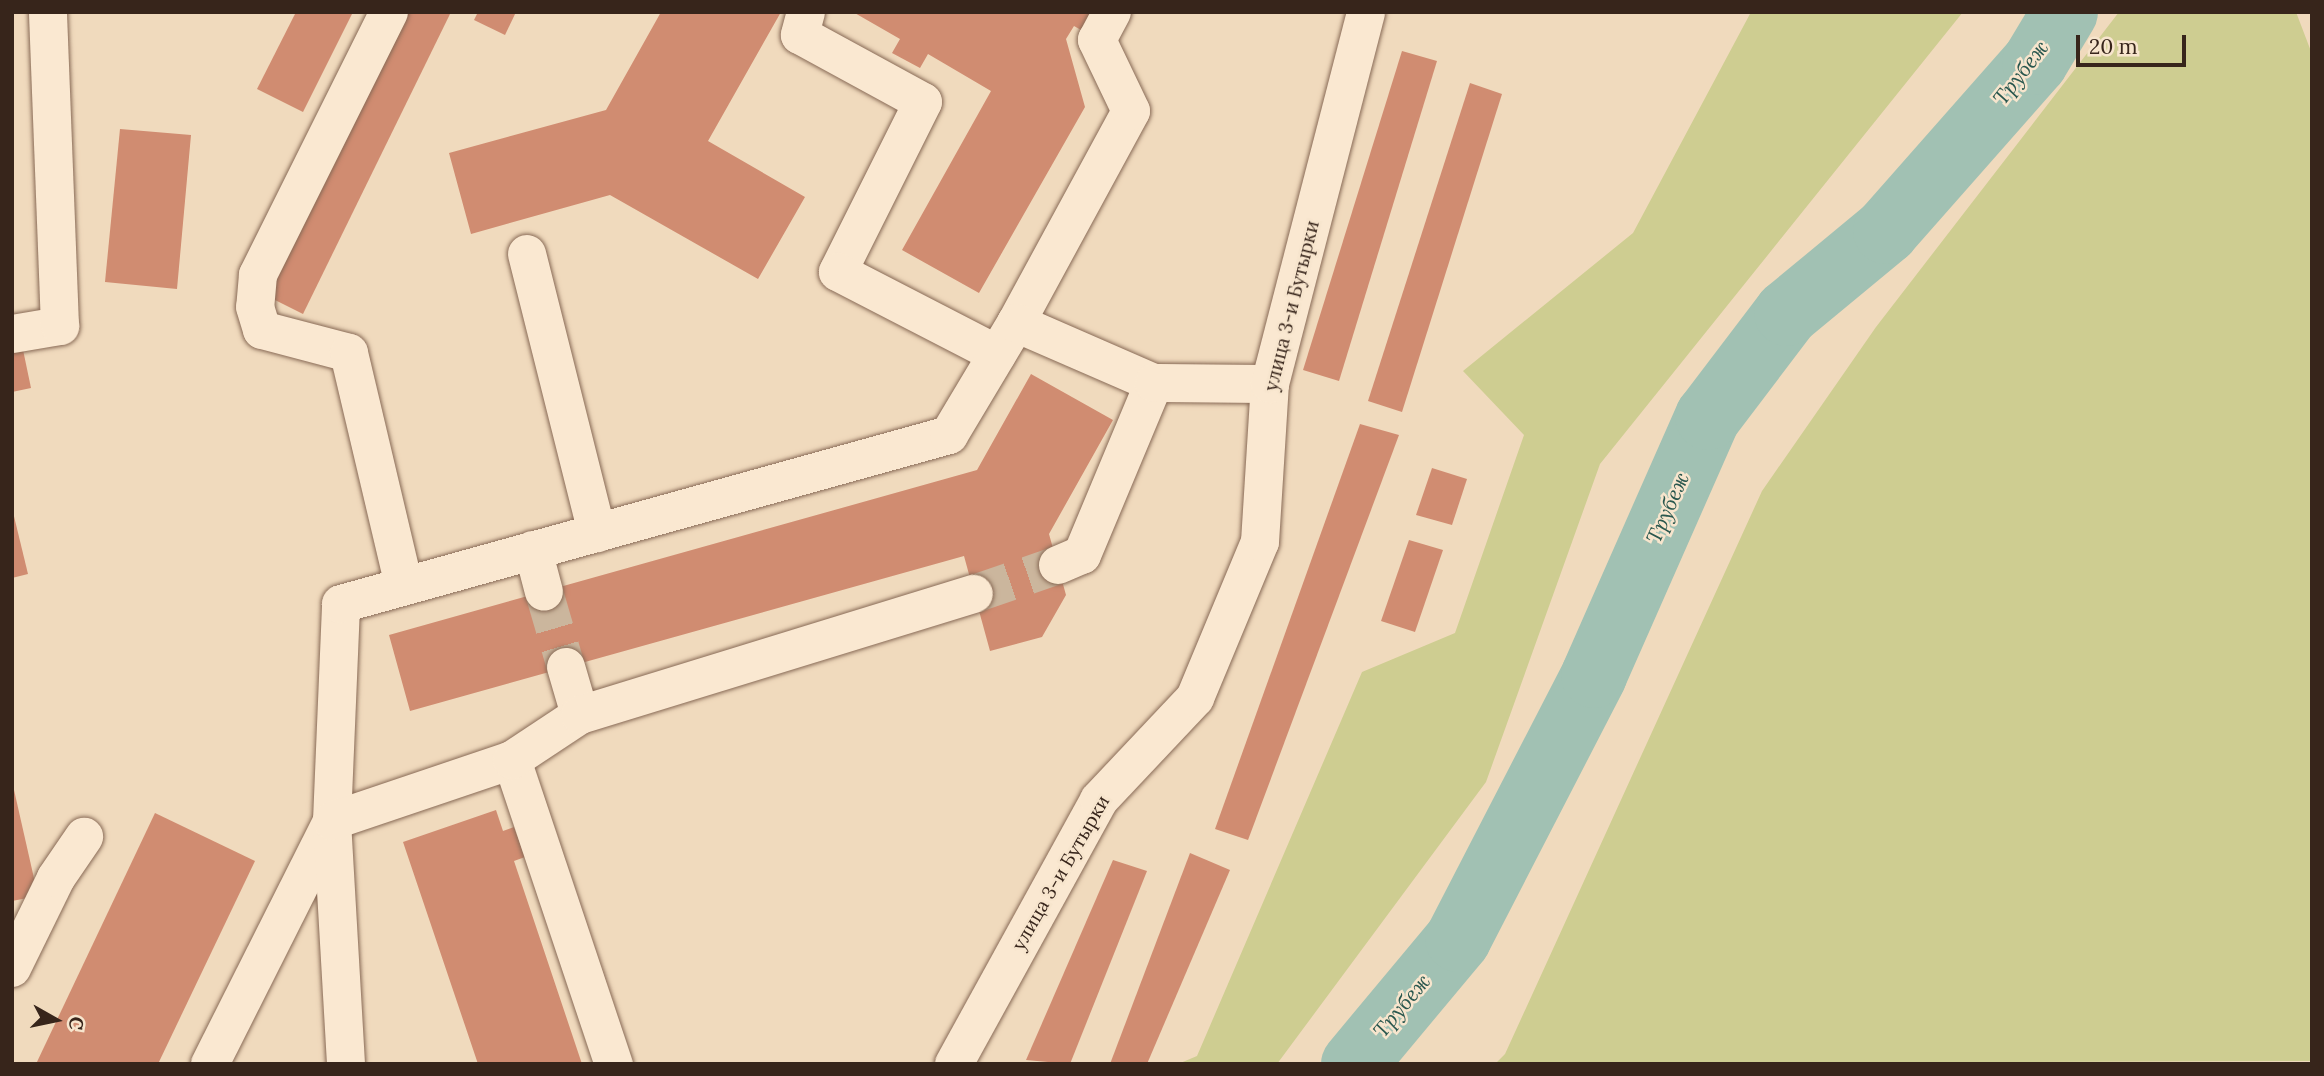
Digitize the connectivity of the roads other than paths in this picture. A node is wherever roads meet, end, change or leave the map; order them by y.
1 (48, 12) edge
2 (388, 12) edge
3 (806, 12) edge
4 (1112, 12) edge
5 (1366, 12) edge
6 (527, 254) dead end
7 (12, 334) edge
8 (1006, 338) junction
9 (1154, 383) junction
10 (1270, 384) junction
11 (597, 533) junction
12 (533, 550) junction
13 (1058, 565) tunnel mouth
14 (404, 586) junction
15 (544, 592) tunnel mouth
16 (974, 594) tunnel mouth
17 (566, 667) tunnel mouth
18 (580, 715) junction
19 (512, 760) junction
20 (332, 821) junction
21 (84, 837) dead end
22 (12, 968) edge
23 (210, 1064) edge
24 (346, 1064) edge
25 (614, 1064) edge
26 (954, 1064) edge

1 - 7 street
2 - 14 street
3 - 8 street
4 - 8 street
5 - 10 street, улица 3-и Бутырки
6 - 11 street
8 - 9 street
8 - 11 street
9 - 10 street
9 - 13 street
10 - 26 street, улица 3-и Бутырки
11 - 12 street
12 - 14 street
12 - 15 street
14 - 20 street
16 - 18 street
17 - 18 street
18 - 19 street
19 - 20 street
19 - 25 street
20 - 23 street
20 - 24 street
21 - 22 street

